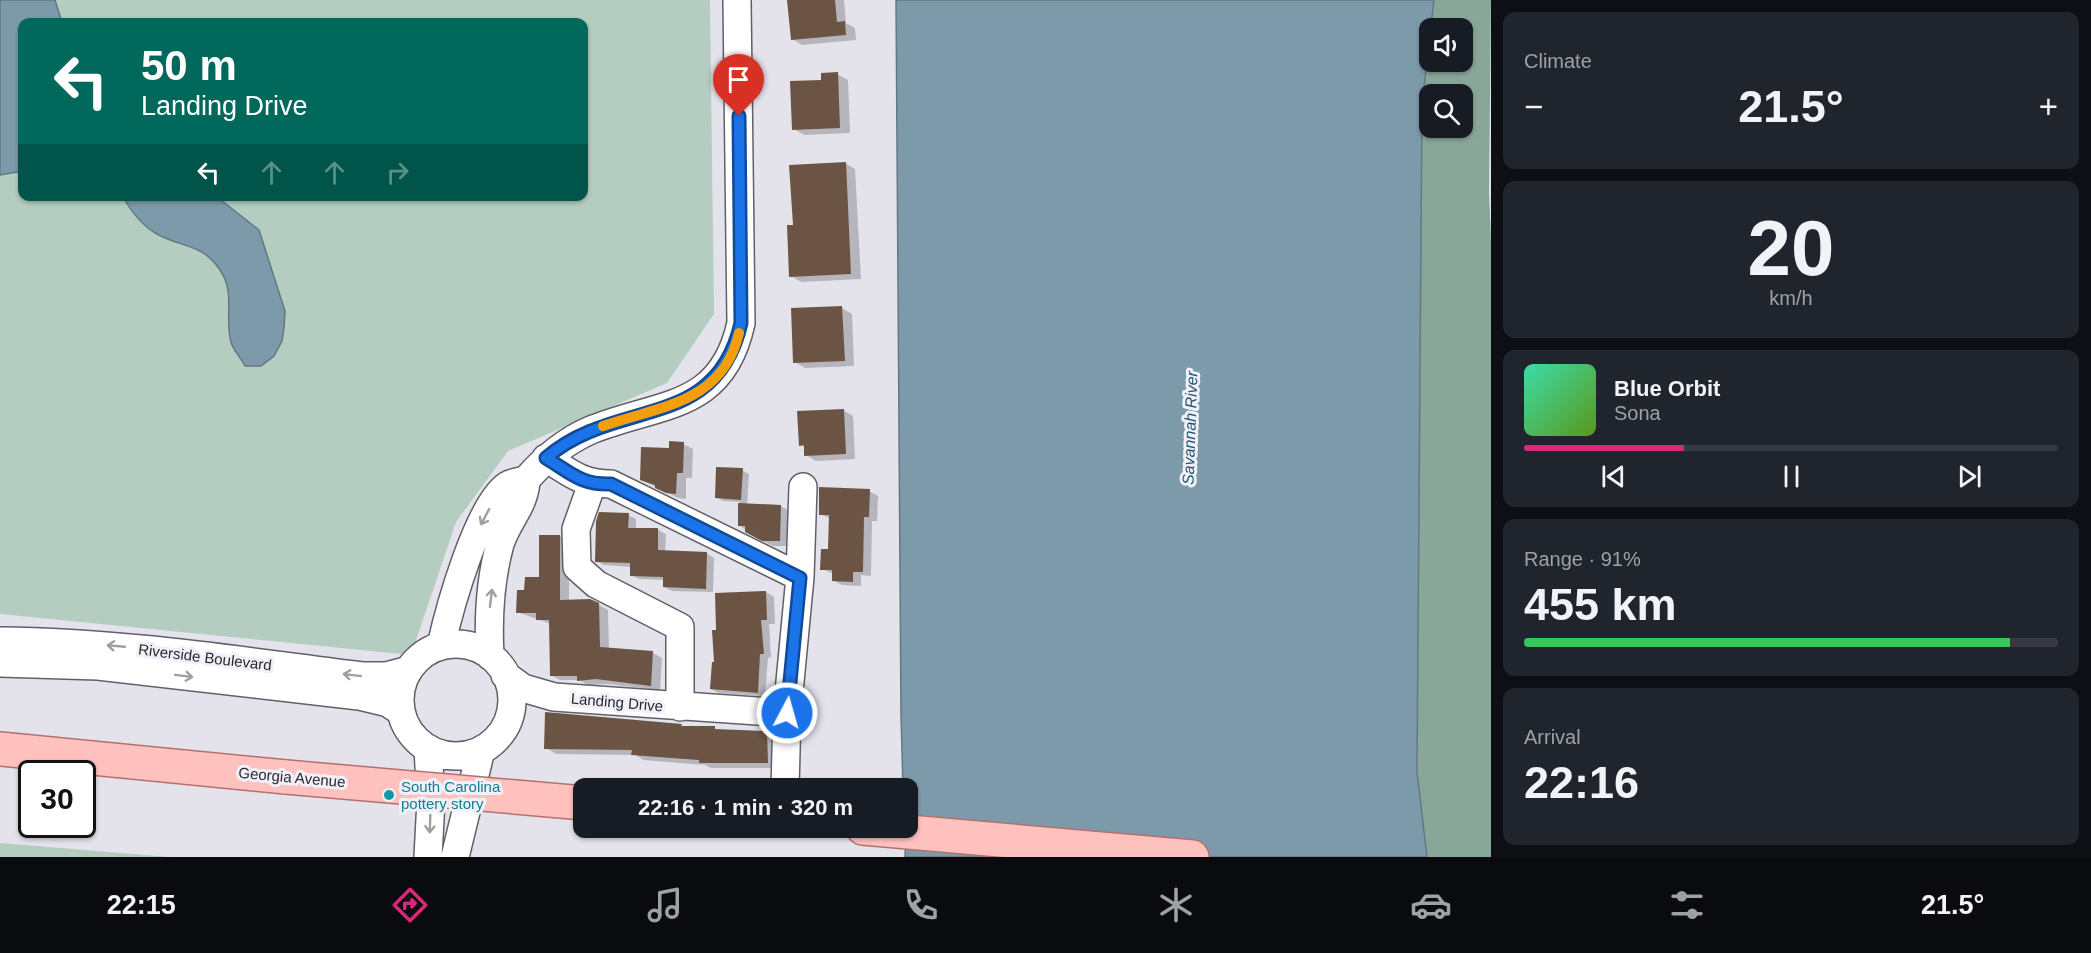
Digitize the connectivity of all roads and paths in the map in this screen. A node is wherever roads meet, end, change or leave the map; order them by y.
1 (737, 0) edge
2 (546, 458) junction
3 (526, 480) junction
4 (592, 484) junction
5 (803, 487) dead end
6 (800, 578) junction
7 (0, 641) edge
8 (441, 646) junction
9 (0, 663) edge
10 (498, 665) junction
11 (409, 670) junction
12 (554, 697) junction
13 (680, 707) junction
14 (400, 711) junction
15 (787, 713) junction
16 (504, 728) junction
17 (0, 749) edge
18 (428, 749) junction
19 (481, 750) junction
20 (784, 778) edge
21 (573, 802) edge
22 (918, 833) edge
23 (428, 857) edge
24 (455, 857) edge
25 (1192, 857) edge

1 - 2 street
2 - 3 street
2 - 4 street
3 -> 8 street
10 -> 3 street
4 - 6 street
4 - 13 street, Landing Drive
5 - 6 street
6 - 15 street
11 -> 7 street, Riverside Boulevard
8 - 10 street
8 - 11 street
9 -> 14 street, Riverside Boulevard
10 - 12 street, Landing Drive
10 - 16 street
11 - 14 street
12 - 13 street, Landing Drive
12 - 16 street, Landing Drive
13 - 15 street, Landing Drive
14 - 18 street
15 - 20 street
16 - 19 street
17 - 21 main road, Georgia Avenue, bridge
18 - 19 street
18 -> 23 street
19 - 24 street
22 - 25 main road

